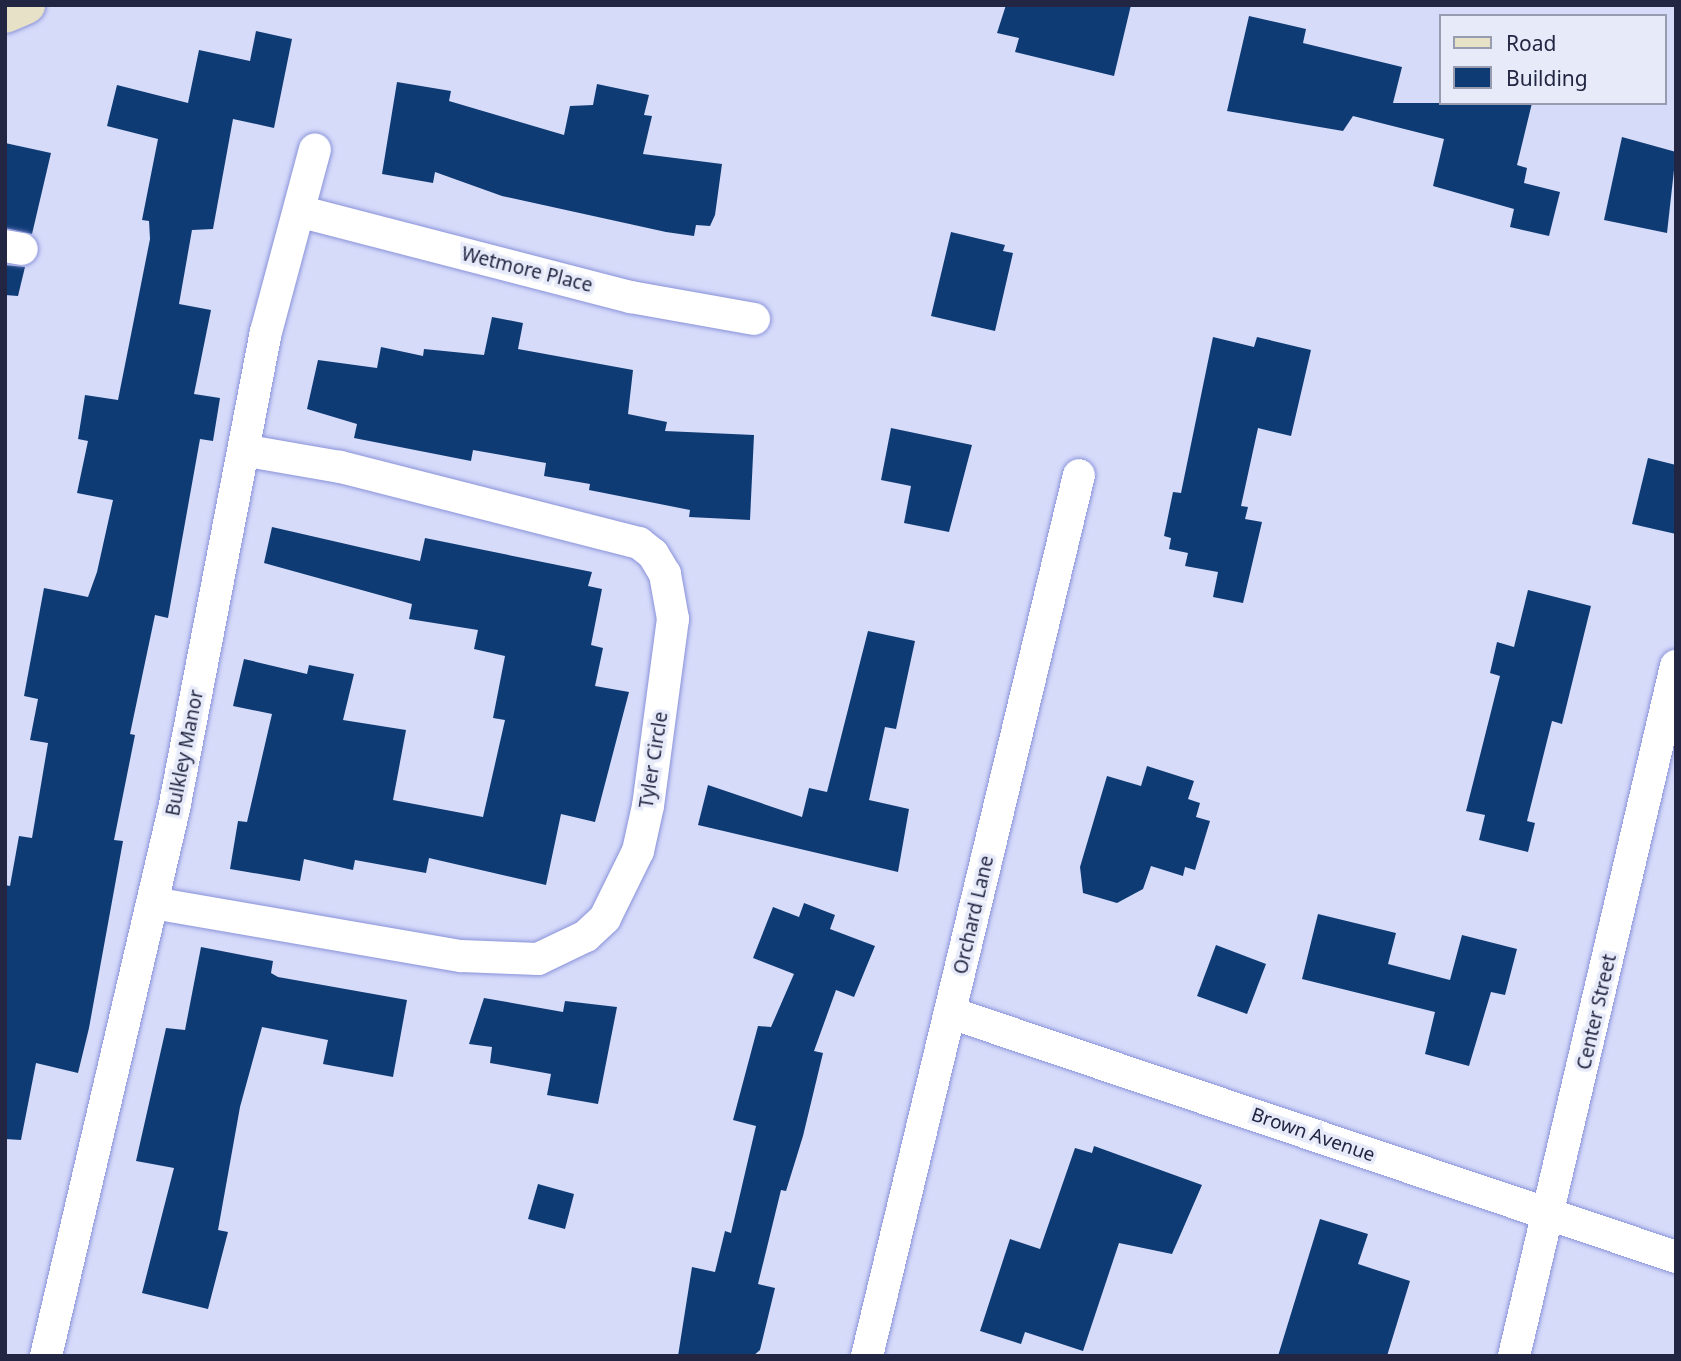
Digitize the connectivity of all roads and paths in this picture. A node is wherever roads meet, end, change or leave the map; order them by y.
1 (26, 5) edge
2 (5, 14) edge
3 (315, 149) dead end
4 (302, 212) junction
5 (754, 319) dead end
6 (243, 450) junction
7 (1079, 475) dead end
8 (1676, 666) edge
9 (153, 903) junction
10 (951, 1013) junction
11 (1550, 1215) junction
12 (1676, 1257) edge
13 (46, 1356) edge
14 (867, 1356) edge
15 (1514, 1356) edge

1 - 2 street
3 - 4 street, Bulkley Manor
4 - 5 street, Wetmore Place
4 - 6 street, Bulkley Manor
6 - 9 street, Bulkley Manor
6 - 9 street, Tyler Circle
7 - 10 street, Orchard Lane
8 - 11 street, Center Street
9 - 13 street, Bulkley Manor
10 - 11 street, Brown Avenue
10 - 14 street, Orchard Lane
11 - 12 street, Brown Avenue
11 - 15 street, Center Street

